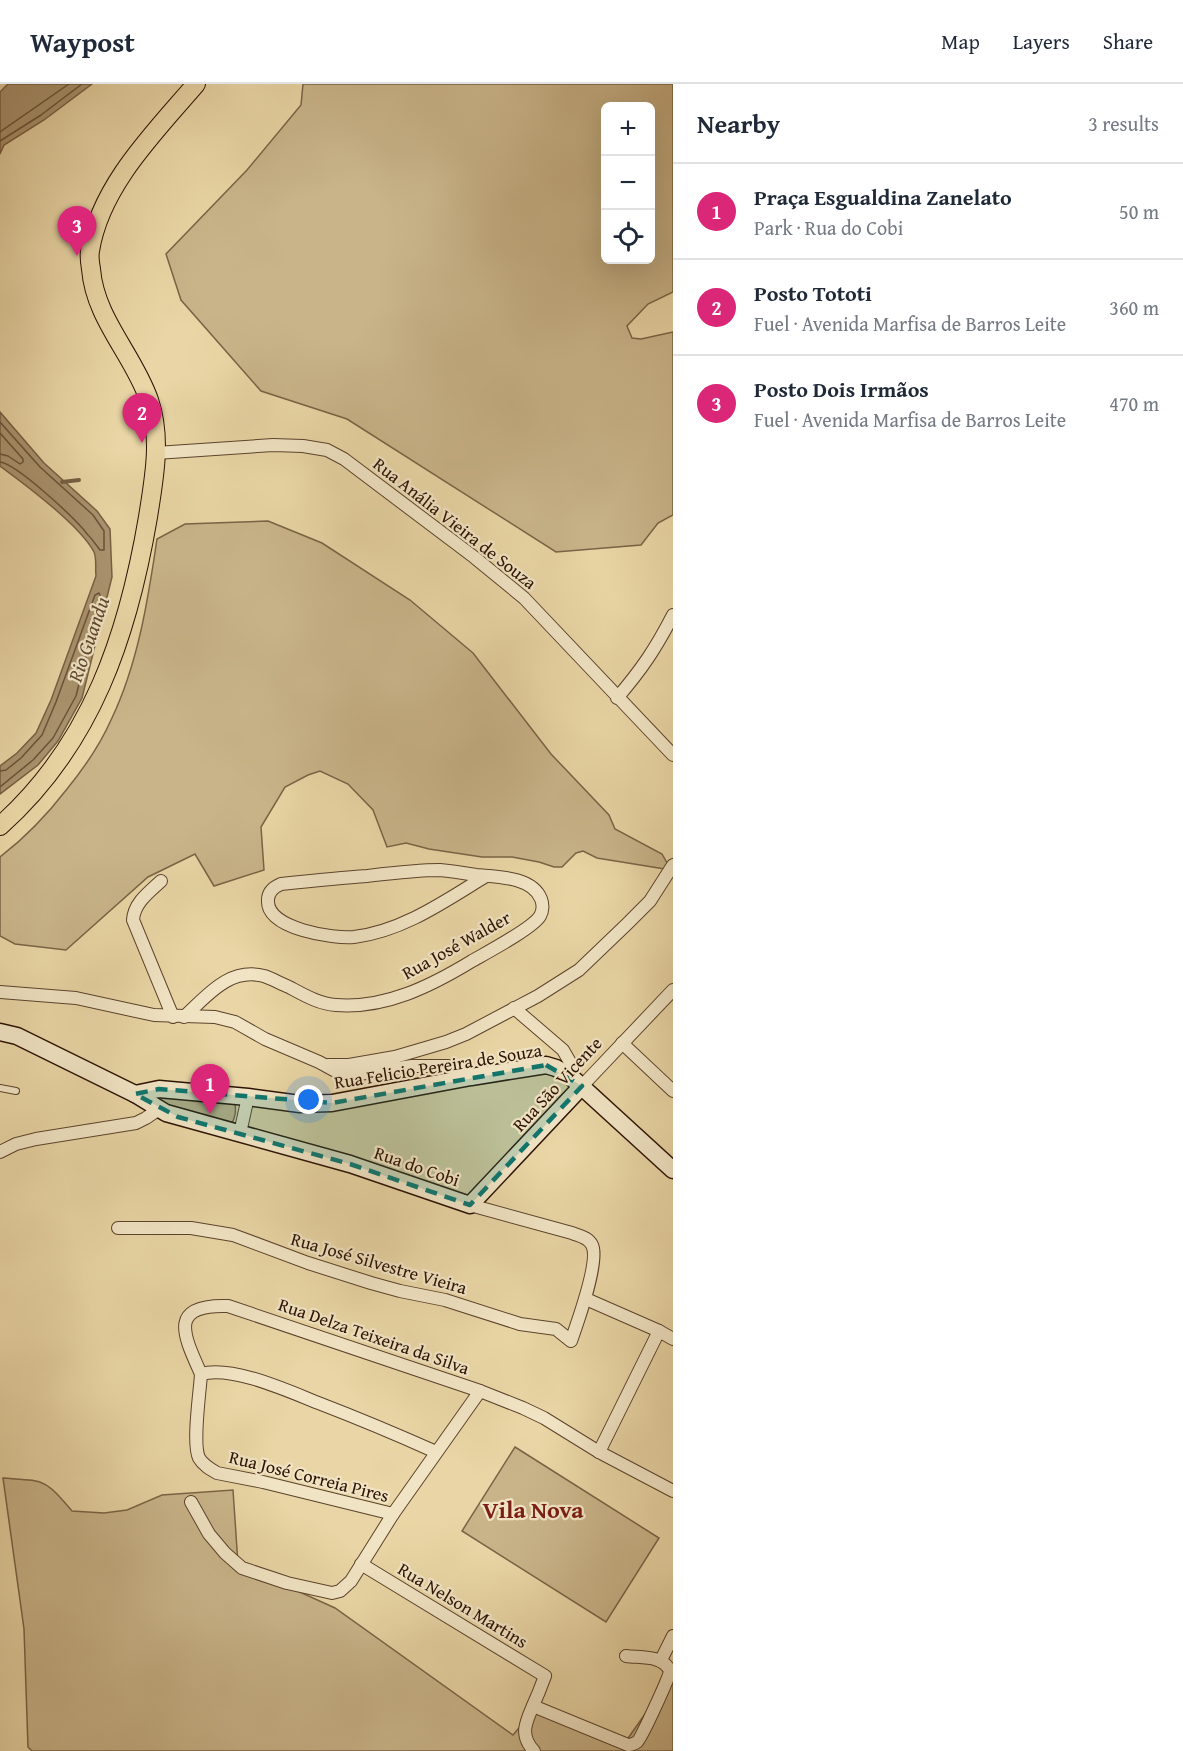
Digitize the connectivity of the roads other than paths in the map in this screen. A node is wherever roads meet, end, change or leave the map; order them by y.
1 (196, 84) edge
2 (156, 453) junction
3 (673, 615) edge
4 (617, 698) junction
5 (673, 755) edge
6 (0, 826) edge
7 (673, 865) edge
8 (486, 876) junction
9 (161, 881) dead end
10 (673, 990) edge
11 (0, 992) edge
12 (514, 1008) junction
13 (178, 1017) junction
14 (0, 1032) edge
15 (622, 1044) junction
16 (324, 1064) junction
17 (471, 1077) junction
18 (576, 1081) junction
19 (0, 1088) edge
20 (16, 1091) dead end
21 (673, 1091) edge
22 (135, 1094) junction
23 (248, 1097) junction
24 (159, 1109) junction
25 (240, 1133) junction
26 (0, 1152) edge
27 (673, 1170) edge
28 (470, 1205) junction
29 (118, 1228) dead end
30 (585, 1299) junction
31 (659, 1331) junction
32 (673, 1339) edge
33 (571, 1341) joint
34 (201, 1374) junction
35 (480, 1391) junction
36 (436, 1452) junction
37 (599, 1452) junction
38 (673, 1491) edge
39 (191, 1502) dead end
40 (393, 1514) junction
41 (362, 1564) junction
42 (673, 1636) edge
43 (626, 1656) dead end
44 (661, 1660) junction
45 (669, 1686) edge
46 (533, 1706) junction
47 (534, 1751) edge

1 - 2 main road
2 - 4 street, Rua Anália Vieira de Souza
2 - 6 main road
3 - 4 street
4 - 5 street, Rua Anália Vieira de Souza
7 - 12 street
8 - 8 street
8 - 13 street, Rua José Walder
9 - 13 street
10 - 15 street, Rua São Vicente
11 - 13 street
12 - 16 street
12 - 18 street, Rua Felicio Pereira de Souza
13 - 16 street
14 - 22 main road
15 - 18 street, Rua São Vicente
15 - 21 street
16 - 17 street
17 - 18 main road, Rua Felicio Pereira de Souza
17 - 23 main road, Rua Felicio Pereira de Souza
18 - 27 main road, Rua Felicio Pereira de Souza
18 - 28 main road, Rua São Vicente
19 - 20 lane
22 - 23 main road, Rua Felicio Pereira de Souza
22 - 24 main road, Rua do Cobi
23 - 25 street
24 - 25 main road, Rua do Cobi
24 - 26 street
25 - 28 main road, Rua do Cobi
28 - 30 street, Rua do Cobi
29 - 33 street, Rua José Silvestre Vieira
30 - 31 street
30 - 33 street, Rua do Cobi
31 - 32 street
31 - 37 street
34 - 35 street, Rua Delza Teixeira da Silva
34 - 36 street
34 - 40 street, Rua José Correia Pires
35 - 36 street
35 - 37 street, Rua Delza Teixeira da Silva
36 - 40 street
37 - 38 street, Rua Delza Teixeira da Silva
39 - 41 street, Rua José Correia Pires
40 - 41 street, Rua José Correia Pires
41 - 46 street, Rua Nelson Martins
42 - 44 street
43 - 44 street
44 - 45 street
45 - 46 street
46 - 47 street

